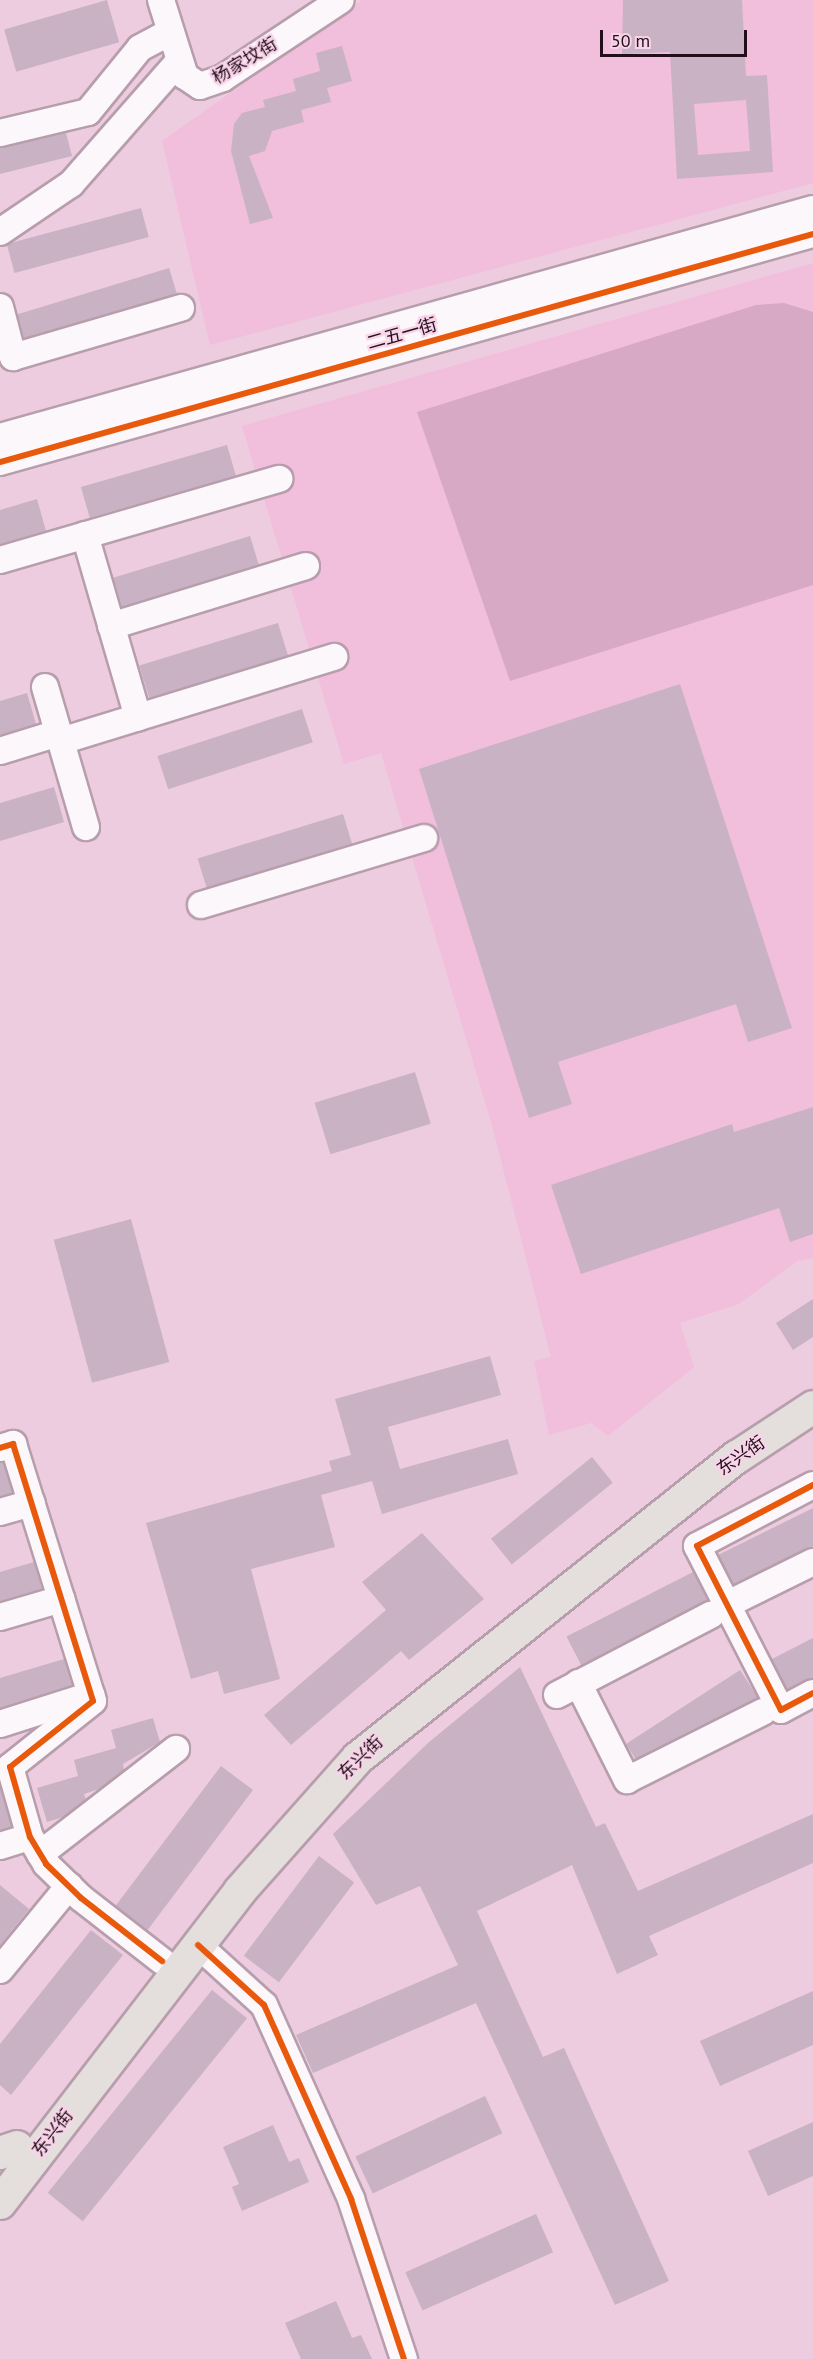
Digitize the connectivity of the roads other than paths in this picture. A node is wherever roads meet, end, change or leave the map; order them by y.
1 (161, 0) edge
2 (341, 0) edge
3 (170, 32) junction
4 (179, 61) junction
5 (0, 133) edge
6 (813, 209) edge
7 (0, 232) edge
8 (813, 234) edge
9 (0, 307) edge
10 (182, 308) dead end
11 (248, 380) junction
12 (0, 437) edge
13 (0, 462) edge
14 (279, 479) dead end
15 (85, 535) junction
16 (0, 560) edge
17 (306, 566) dead end
18 (111, 626) junction
19 (334, 657) dead end
20 (45, 687) dead end
21 (138, 717) junction
22 (60, 737) junction
23 (0, 751) edge
24 (86, 827) dead end
25 (424, 838) dead end
26 (201, 905) dead end
27 (813, 1388) edge
28 (813, 1407) edge
29 (0, 1448) edge
30 (813, 1485) edge
31 (32, 1503) junction
32 (0, 1512) edge
33 (813, 1562) edge
34 (61, 1599) junction
35 (719, 1610) junction
36 (0, 1617) edge
37 (813, 1693) edge
38 (91, 1695) junction
39 (763, 1712) dead end
40 (0, 1724) edge
41 (176, 1749) dead end
42 (0, 1846) edge
43 (35, 1846) junction
44 (69, 1886) junction
45 (190, 1940) junction
46 (162, 1960) junction
47 (0, 1970) edge
48 (6, 2156) edge
49 (0, 2202) edge
50 (404, 2359) edge

1 - 3 street, 杨家坟街
2 - 4 street, 杨家坟街
3 - 4 street, 杨家坟街
3 - 5 street
4 - 7 street
6 - 11 street, 二五一街
8 - 11 street, 二五一街
9 - 10 street
11 - 12 street, 二五一街
11 - 13 street, 二五一街
14 - 15 street
15 - 16 street
15 - 18 street
17 - 18 street
18 - 21 street
19 - 21 street
20 - 22 street
21 - 22 street
22 - 23 street
22 - 24 street
25 - 26 street
27 - 45 main road, 东兴街
28 - 45 main road, 东兴街
29 - 31 street
30 - 35 street
31 - 32 street
31 - 34 street
33 - 35 street
34 - 36 street
34 - 38 street
35 - 37 street
35 - 39 street
38 - 40 street
38 - 43 street
41 - 43 street
42 - 43 street
43 - 44 street
44 - 46 street
44 - 47 street
45 - 46 main road, 东兴街
45 - 49 main road, 东兴街
45 - 50 street
46 - 48 main road, 东兴街

